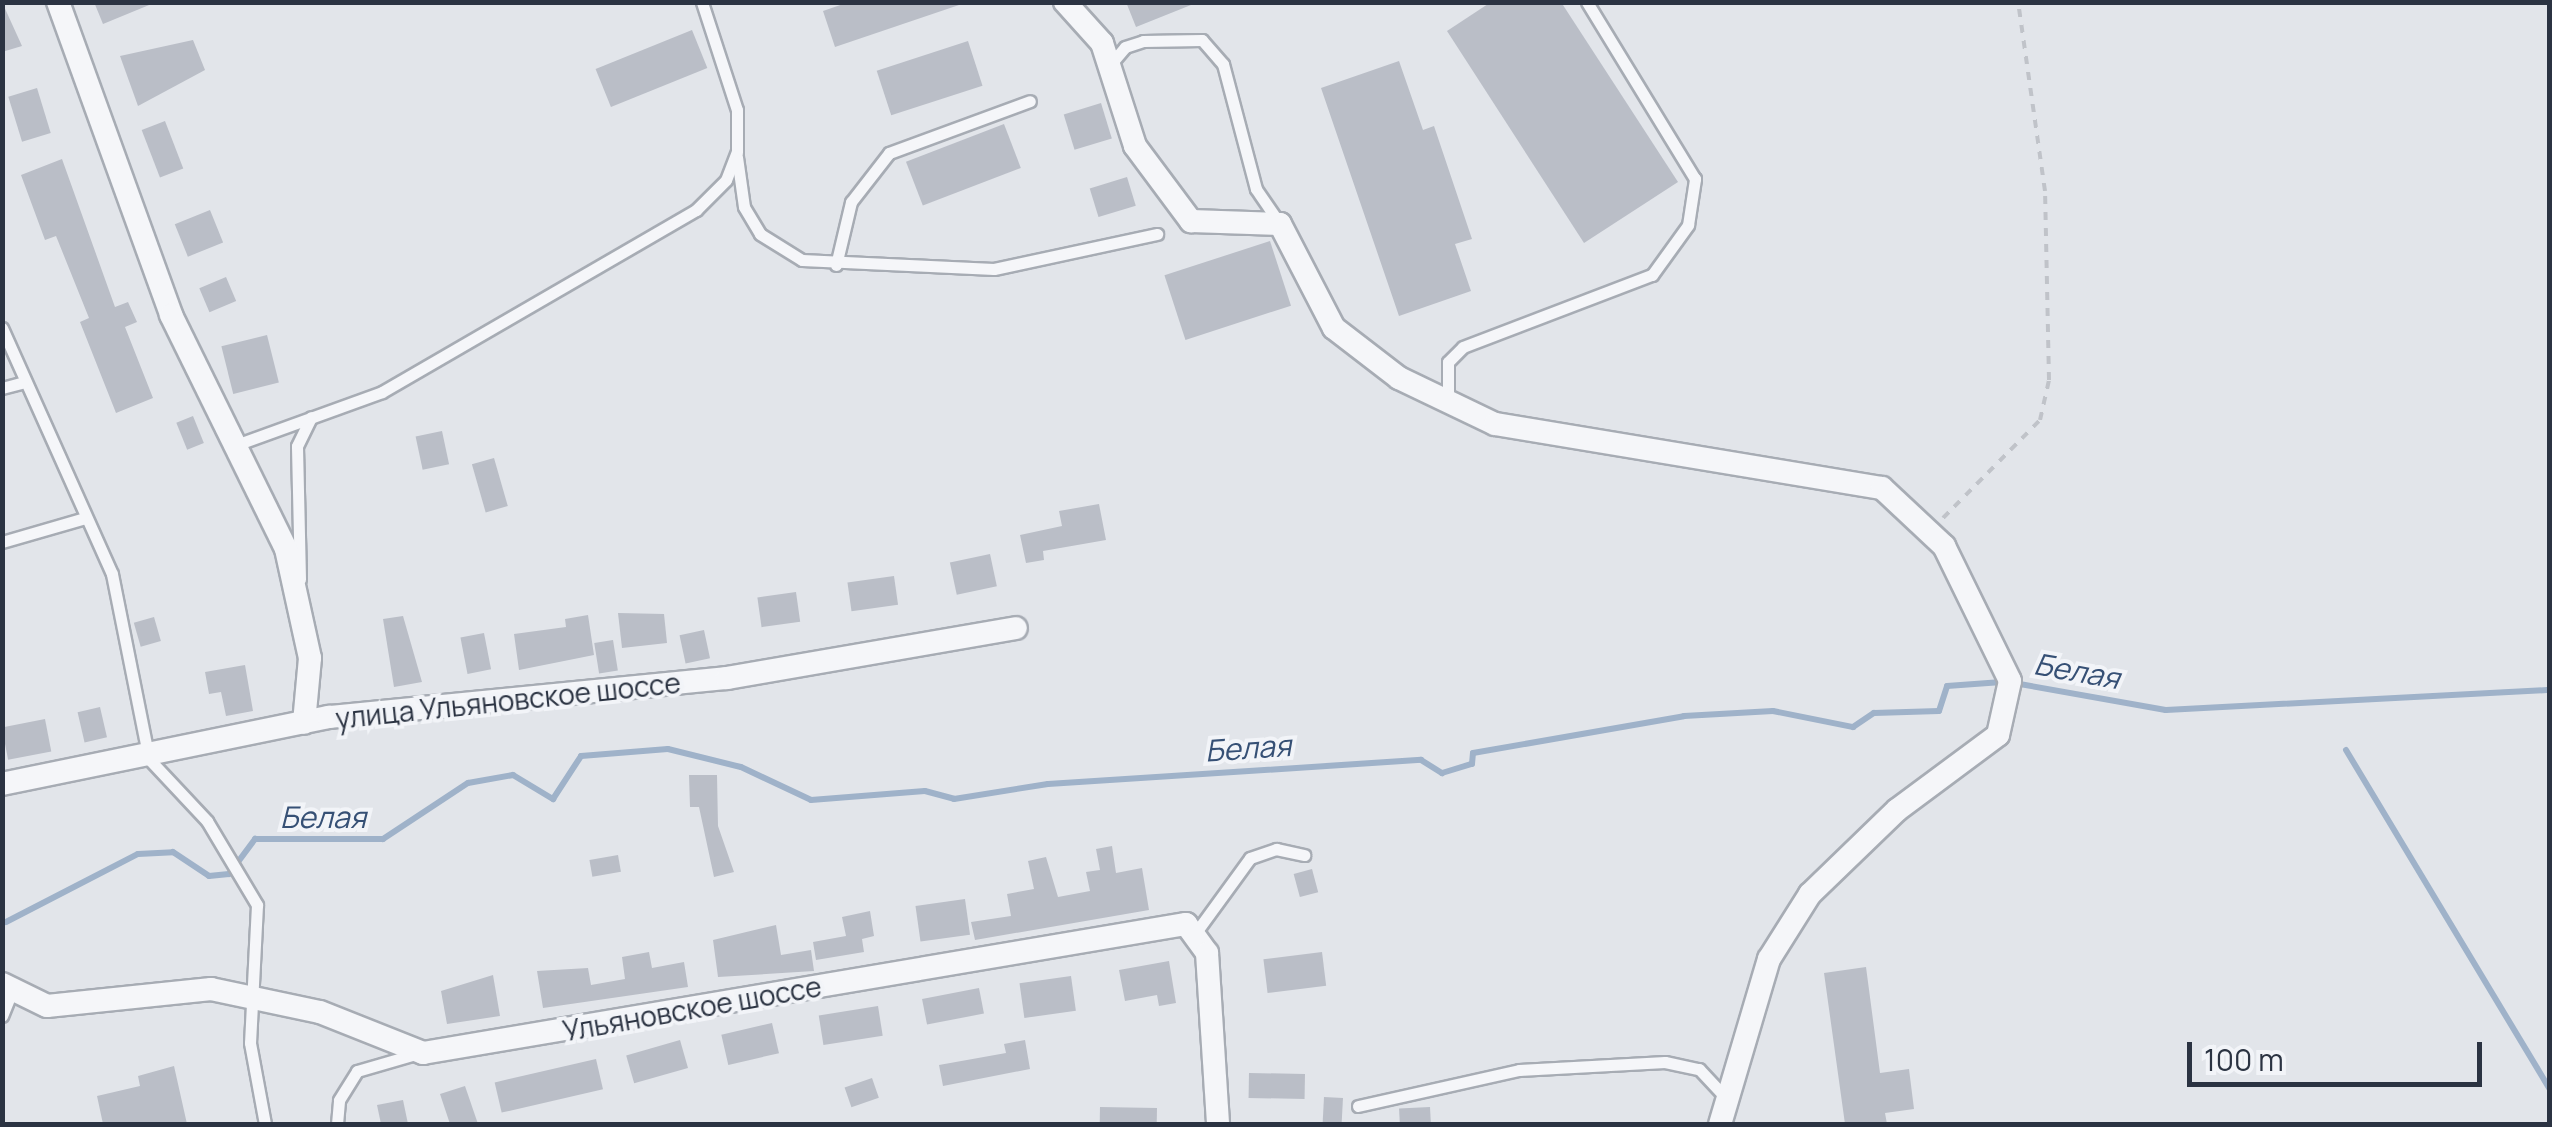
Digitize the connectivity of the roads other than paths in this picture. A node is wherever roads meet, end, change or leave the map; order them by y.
1 (58, 2) edge
2 (702, 2) edge
3 (1065, 2) edge
4 (1587, 2) edge
5 (1110, 65) junction
6 (1030, 102) dead end
7 (737, 152) junction
8 (1280, 224) junction
9 (1156, 234) dead end
10 (836, 265) junction
11 (2, 328) edge
12 (22, 383) junction
13 (2, 388) edge
14 (1448, 401) junction
15 (312, 417) junction
16 (233, 446) junction
17 (85, 518) junction
18 (2, 542) edge
19 (300, 606) junction
20 (1016, 628) dead end
21 (304, 723) junction
22 (149, 759) junction
23 (2, 784) edge
24 (1304, 855) dead end
25 (1194, 935) junction
26 (8, 987) edge
27 (253, 998) junction
28 (2, 1016) edge
29 (423, 1053) junction
30 (1358, 1106) dead end
31 (1724, 1115) edge
32 (265, 1124) edge
33 (337, 1124) edge
34 (1218, 1124) edge

1 - 16 street
2 - 7 lane
3 - 5 street
4 - 14 lane
5 - 8 street
5 - 8 lane
6 - 10 lane
7 - 10 lane
7 - 15 lane
8 - 14 street
9 - 10 lane
11 - 12 lane
12 - 13 lane
12 - 17 lane
14 - 31 street
15 - 16 lane
15 - 19 lane
16 - 19 street
17 - 18 lane
17 - 22 lane
19 - 21 street
20 - 21 street, улица Ульяновское шоссе
21 - 22 street, улица Ульяновское шоссе
22 - 23 street, улица Ульяновское шоссе
22 - 27 lane
24 - 25 lane
25 - 29 street, Ульяновское шоссе
25 - 34 street
26 - 27 street
26 - 28 lane
27 - 29 street
27 - 32 lane
29 - 33 lane
30 - 31 lane

